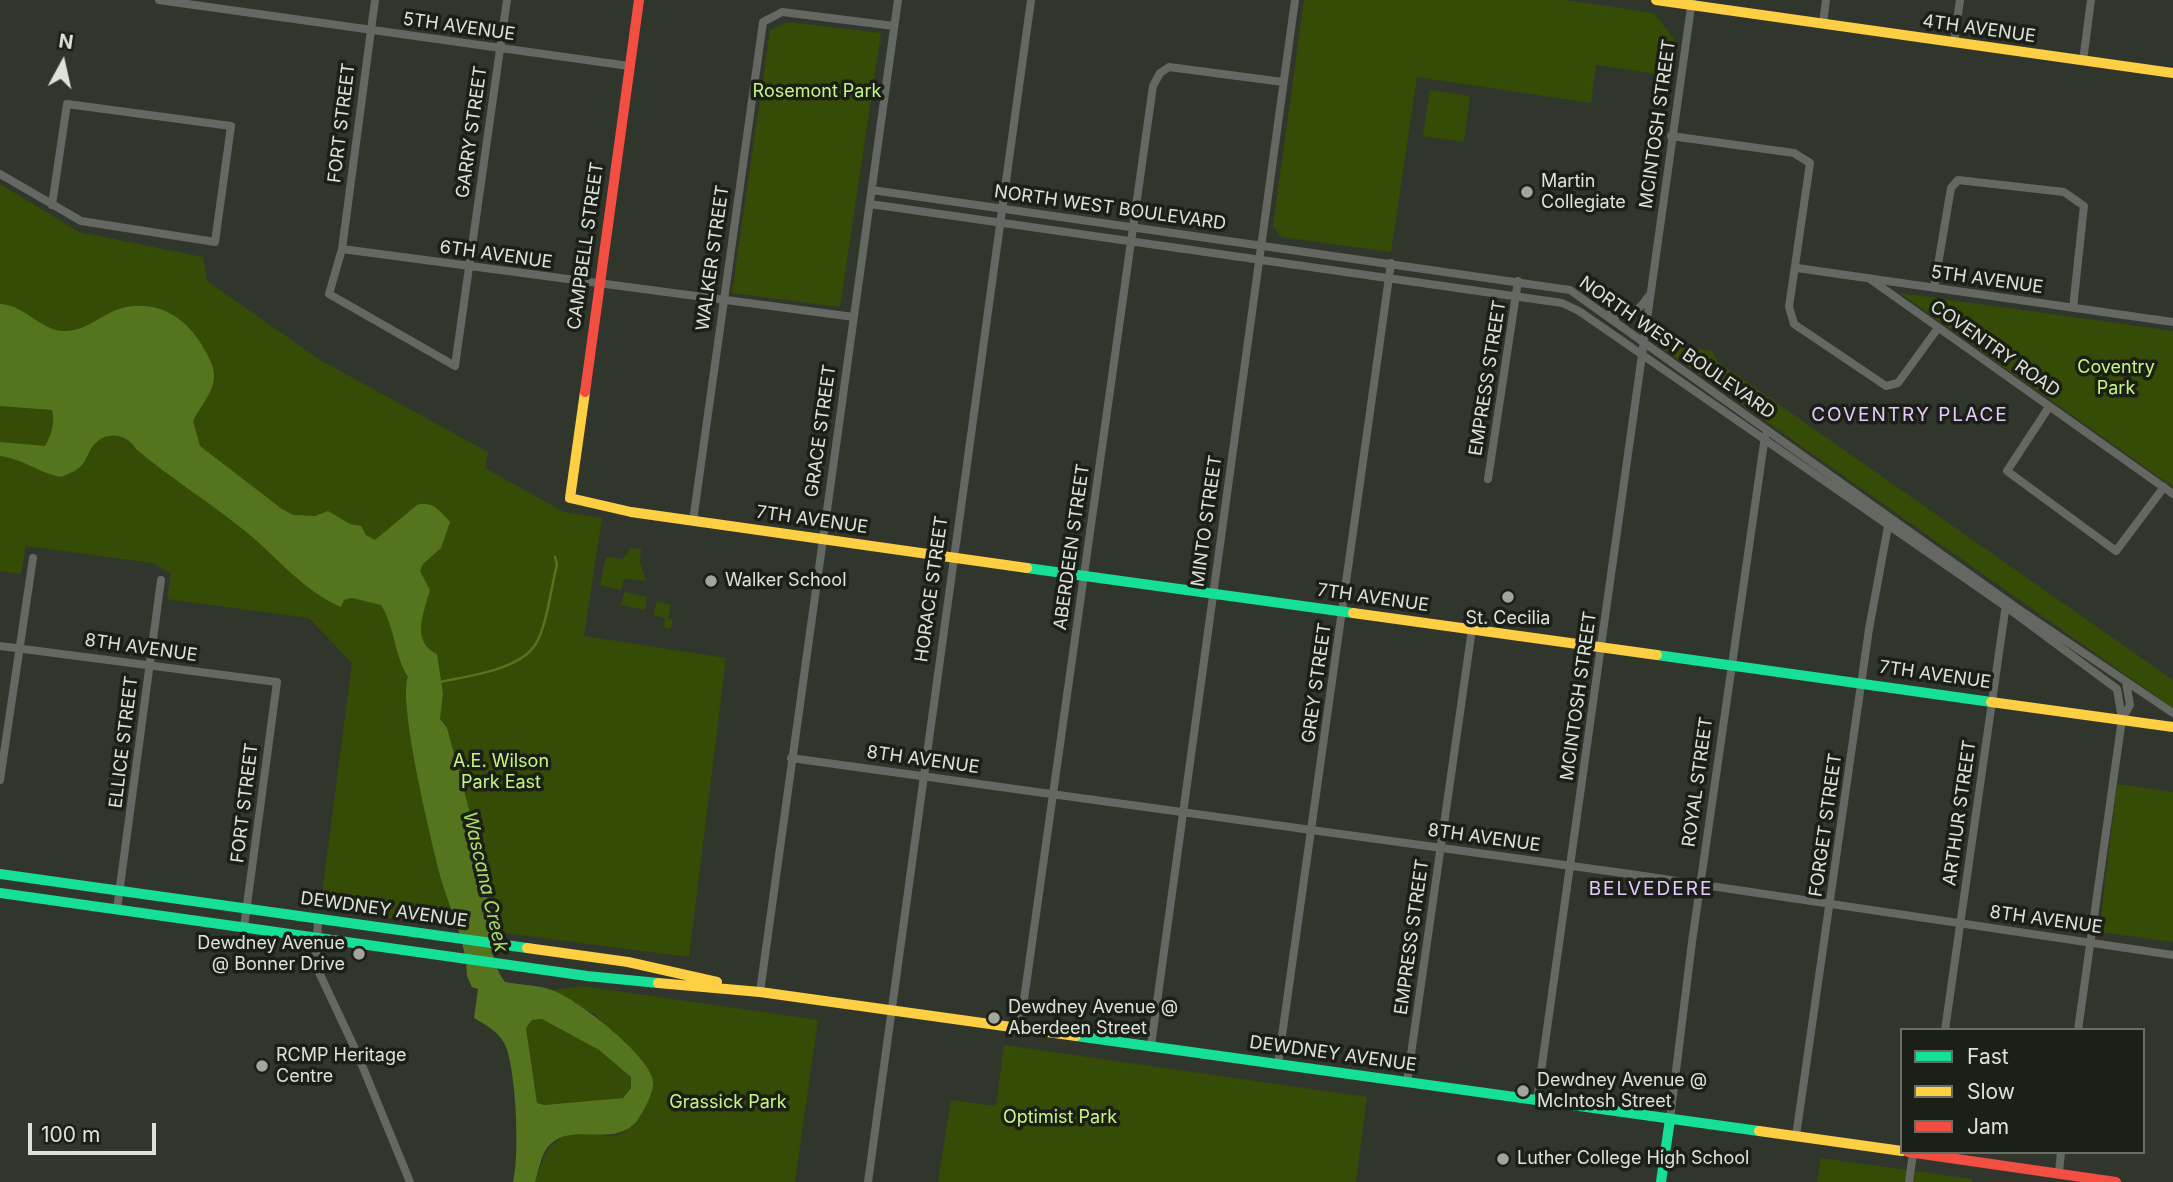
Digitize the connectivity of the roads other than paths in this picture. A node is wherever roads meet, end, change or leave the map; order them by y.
1 (159, 0) edge
2 (244, 0) edge
3 (374, 0) edge
4 (507, 0) edge
5 (639, 0) edge
6 (898, 0) edge
7 (1031, 0) edge
8 (1295, 0) edge
9 (1656, 0) edge
10 (1826, 0) edge
11 (1960, 0) edge
12 (2091, 0) edge
13 (1691, 2) edge
14 (242, 12) junction
15 (1823, 24) junction
16 (894, 26) junction
17 (370, 30) junction
18 (1954, 43) junction
19 (500, 48) junction
20 (2083, 61) junction
21 (629, 66) junction
22 (2173, 73) edge
23 (1283, 82) junction
24 (1671, 136) junction
25 (0, 174) edge
26 (872, 190) junction
27 (870, 204) junction
28 (52, 205) junction
29 (1001, 208) junction
30 (999, 222) junction
31 (1134, 227) junction
32 (1132, 241) junction
33 (1262, 245) junction
34 (342, 249) junction
35 (1260, 259) junction
36 (1391, 263) junction
37 (469, 268) junction
38 (1797, 268) junction
39 (1390, 277) junction
40 (1868, 278) junction
41 (1518, 281) junction
42 (598, 285) junction
43 (1934, 288) junction
44 (1516, 295) junction
45 (1650, 295) junction
46 (723, 301) junction
47 (2073, 308) junction
48 (1605, 312) junction
49 (854, 317) junction
50 (2173, 322) edge
51 (1938, 328) junction
52 (1643, 341) junction
53 (1642, 353) junction
54 (2049, 407) junction
55 (1766, 434) junction
56 (1488, 480) dead end
57 (2164, 487) junction
58 (2173, 494) edge
59 (570, 498) joint
60 (693, 521) junction
61 (1889, 521) junction
62 (822, 538) junction
63 (953, 557) junction
64 (33, 558) dead end
65 (1084, 575) junction
66 (161, 580) dead end
67 (1213, 593) junction
68 (2006, 604) junction
69 (1343, 612) junction
70 (1472, 629) junction
71 (0, 646) edge
72 (1602, 647) junction
73 (20, 649) junction
74 (1732, 665) junction
75 (150, 666) junction
76 (277, 682) joint
77 (2126, 682) junction
78 (1862, 683) junction
79 (1992, 701) junction
80 (2173, 713) edge
81 (2123, 719) junction
82 (2173, 726) edge
83 (791, 758) junction
84 (922, 777) junction
85 (0, 780) edge
86 (1054, 794) junction
87 (1184, 813) junction
88 (1312, 831) junction
89 (1440, 848) junction
90 (1571, 866) junction
91 (0, 874) edge
92 (1700, 885) junction
93 (120, 891) junction
94 (0, 893) edge
95 (1831, 904) junction
96 (247, 908) junction
97 (117, 909) junction
98 (318, 919) junction
99 (1960, 924) junction
100 (244, 927) junction
101 (315, 937) junction
102 (2090, 943) junction
103 (2173, 955) edge
104 (760, 992) junction
105 (890, 1010) junction
106 (1020, 1028) junction
107 (1945, 1028) edge
108 (2078, 1028) edge
109 (1151, 1046) junction
110 (1278, 1064) junction
111 (1407, 1082) junction
112 (1537, 1100) junction
113 (1670, 1119) junction
114 (1796, 1136) junction
115 (1900, 1151) edge
116 (1911, 1154) edge
117 (1927, 1154) edge
118 (2061, 1154) edge
119 (2059, 1173) junction
120 (410, 1182) edge
121 (868, 1182) edge
122 (1661, 1182) edge
123 (1909, 1182) edge
124 (2116, 1182) edge

1 - 14 street, 5TH AVENUE
2 - 14 street
3 - 17 street, FORT STREET
4 - 19 street, GARRY STREET
5 - 21 main road, CAMPBELL STREET
6 - 16 street, GRACE STREET
7 - 29 street, HORACE STREET
8 - 23 street, MINTO STREET
9 - 13 main road, 4TH AVENUE
10 - 15 street
11 - 18 street
12 - 20 street
13 - 15 main road, 4TH AVENUE
13 - 24 street, MCINTOSH STREET
14 - 17 street, 5TH AVENUE
15 - 18 main road, 4TH AVENUE
16 - 26 street, GRACE STREET
16 - 46 street, WALKER STREET
17 - 19 street, 5TH AVENUE
17 - 34 street, FORT STREET
18 - 20 main road, 4TH AVENUE
19 - 21 street, 5TH AVENUE
19 - 37 street, GARRY STREET
20 - 22 main road, 4TH AVENUE
21 - 42 main road, CAMPBELL STREET
23 - 31 street, ABERDEEN STREET
23 - 33 street, MINTO STREET
24 - 38 street
24 - 45 street, MCINTOSH STREET
25 - 28 street
26 - 27 street, GRACE STREET
26 - 29 street, NORTH WEST BOULEVARD
27 - 30 street, NORTH WEST BOULEVARD
27 - 49 street, GRACE STREET
28 - 28 street
29 - 30 street, HORACE STREET
29 - 31 street, NORTH WEST BOULEVARD
30 - 32 street, NORTH WEST BOULEVARD
30 - 63 street, HORACE STREET
31 - 32 street, ABERDEEN STREET
31 - 33 street, NORTH WEST BOULEVARD
32 - 35 street, NORTH WEST BOULEVARD
32 - 65 street, ABERDEEN STREET
33 - 35 street, MINTO STREET
33 - 36 street, NORTH WEST BOULEVARD
34 - 37 street, 6TH AVENUE
34 - 37 street, FORT STREET
35 - 39 street, NORTH WEST BOULEVARD
35 - 67 street, MINTO STREET
36 - 39 street, GREY STREET
36 - 41 street, NORTH WEST BOULEVARD
37 - 42 street, 6TH AVENUE
38 - 40 street, 5TH AVENUE
38 - 51 street
39 - 44 street, NORTH WEST BOULEVARD
39 - 69 street, GREY STREET
40 - 43 street, 5TH AVENUE
40 - 51 street, COVENTRY ROAD
41 - 44 street, EMPRESS STREET
41 - 48 street, NORTH WEST BOULEVARD
42 - 46 street, 6TH AVENUE
42 - 59 main road, CAMPBELL STREET
43 - 47 street, 5TH AVENUE
43 - 47 street
44 - 53 street, NORTH WEST BOULEVARD
44 - 56 street, EMPRESS STREET
45 - 48 street
45 - 52 street, MCINTOSH STREET
46 - 49 street, 6TH AVENUE
46 - 60 street, WALKER STREET
47 - 50 street, 5TH AVENUE
48 - 52 street, NORTH WEST BOULEVARD
49 - 62 street, GRACE STREET
51 - 54 street, COVENTRY ROAD
52 - 53 street, MCINTOSH STREET
52 - 55 street, NORTH WEST BOULEVARD
53 - 55 street, NORTH WEST BOULEVARD
53 - 72 street, MCINTOSH STREET
54 - 57 street, COVENTRY ROAD
54 - 57 street
55 - 61 street, NORTH WEST BOULEVARD
55 - 74 street, ROYAL STREET
57 - 58 street, COVENTRY ROAD
59 - 60 main road, 7TH AVENUE
60 - 62 main road, 7TH AVENUE
61 - 68 street, NORTH WEST BOULEVARD
61 - 78 street, FORGET STREET
62 - 63 main road, 7TH AVENUE
62 - 83 street, GRACE STREET
63 - 65 main road, 7TH AVENUE
63 - 84 street, HORACE STREET
64 - 73 street
65 - 67 main road, 7TH AVENUE
65 - 86 street, ABERDEEN STREET
66 - 75 street, ELLICE STREET
67 - 69 main road, 7TH AVENUE
67 - 87 street, MINTO STREET
68 - 77 street, NORTH WEST BOULEVARD
68 - 79 street, ARTHUR STREET
68 - 81 street, NORTH WEST BOULEVARD
69 - 70 main road, 7TH AVENUE
69 - 88 street, GREY STREET
70 - 72 main road, 7TH AVENUE
70 - 89 street, EMPRESS STREET
71 - 73 street, 8TH AVENUE
72 - 74 main road, 7TH AVENUE
72 - 90 street, MCINTOSH STREET
73 - 75 street, 8TH AVENUE
73 - 85 street
74 - 78 main road, 7TH AVENUE
74 - 92 street, ROYAL STREET
75 - 76 street, 8TH AVENUE
75 - 93 street, ELLICE STREET
76 - 96 street, FORT STREET
77 - 80 street, NORTH WEST BOULEVARD
77 - 81 street
78 - 79 main road, 7TH AVENUE
78 - 95 street, FORGET STREET
79 - 81 main road, 7TH AVENUE
79 - 99 street, ARTHUR STREET
81 - 82 main road, 7TH AVENUE
81 - 102 street
83 - 84 street, 8TH AVENUE
83 - 104 street, GRACE STREET
84 - 86 street, 8TH AVENUE
84 - 105 street, HORACE STREET
86 - 87 street, 8TH AVENUE
86 - 106 street, ABERDEEN STREET
87 - 88 street, 8TH AVENUE
87 - 109 street, MINTO STREET
88 - 89 street, 8TH AVENUE
88 - 110 street, GREY STREET
89 - 90 street, 8TH AVENUE
89 - 111 street, EMPRESS STREET
90 - 92 street, 8TH AVENUE
90 - 112 street, MCINTOSH STREET
91 - 93 main road, DEWDNEY AVENUE
92 - 95 street, 8TH AVENUE
92 - 113 street, ROYAL STREET
93 - 96 main road, DEWDNEY AVENUE
93 - 97 street, ELLICE STREET
94 - 97 main road, DEWDNEY AVENUE
95 - 99 street, 8TH AVENUE
95 - 114 street, FORGET STREET
96 - 98 main road, DEWDNEY AVENUE
96 - 100 street, FORT STREET
97 - 100 main road, DEWDNEY AVENUE
98 - 101 street
98 - 104 main road, DEWDNEY AVENUE
99 - 102 street, 8TH AVENUE
99 - 107 street, ARTHUR STREET
100 - 101 main road, DEWDNEY AVENUE
101 - 104 main road, DEWDNEY AVENUE
101 - 120 street
102 - 103 street, 8TH AVENUE
102 - 108 street
104 - 105 main road, DEWDNEY AVENUE
105 - 106 main road, DEWDNEY AVENUE
105 - 121 street, HORACE STREET
106 - 109 main road, DEWDNEY AVENUE
109 - 110 main road, DEWDNEY AVENUE
110 - 111 main road, DEWDNEY AVENUE
111 - 112 main road, DEWDNEY AVENUE
112 - 113 main road, DEWDNEY AVENUE
113 - 114 main road, DEWDNEY AVENUE
113 - 122 main road, ROYAL STREET
114 - 115 main road, DEWDNEY AVENUE
116 - 123 street
117 - 119 main road
118 - 119 street
119 - 124 main road

